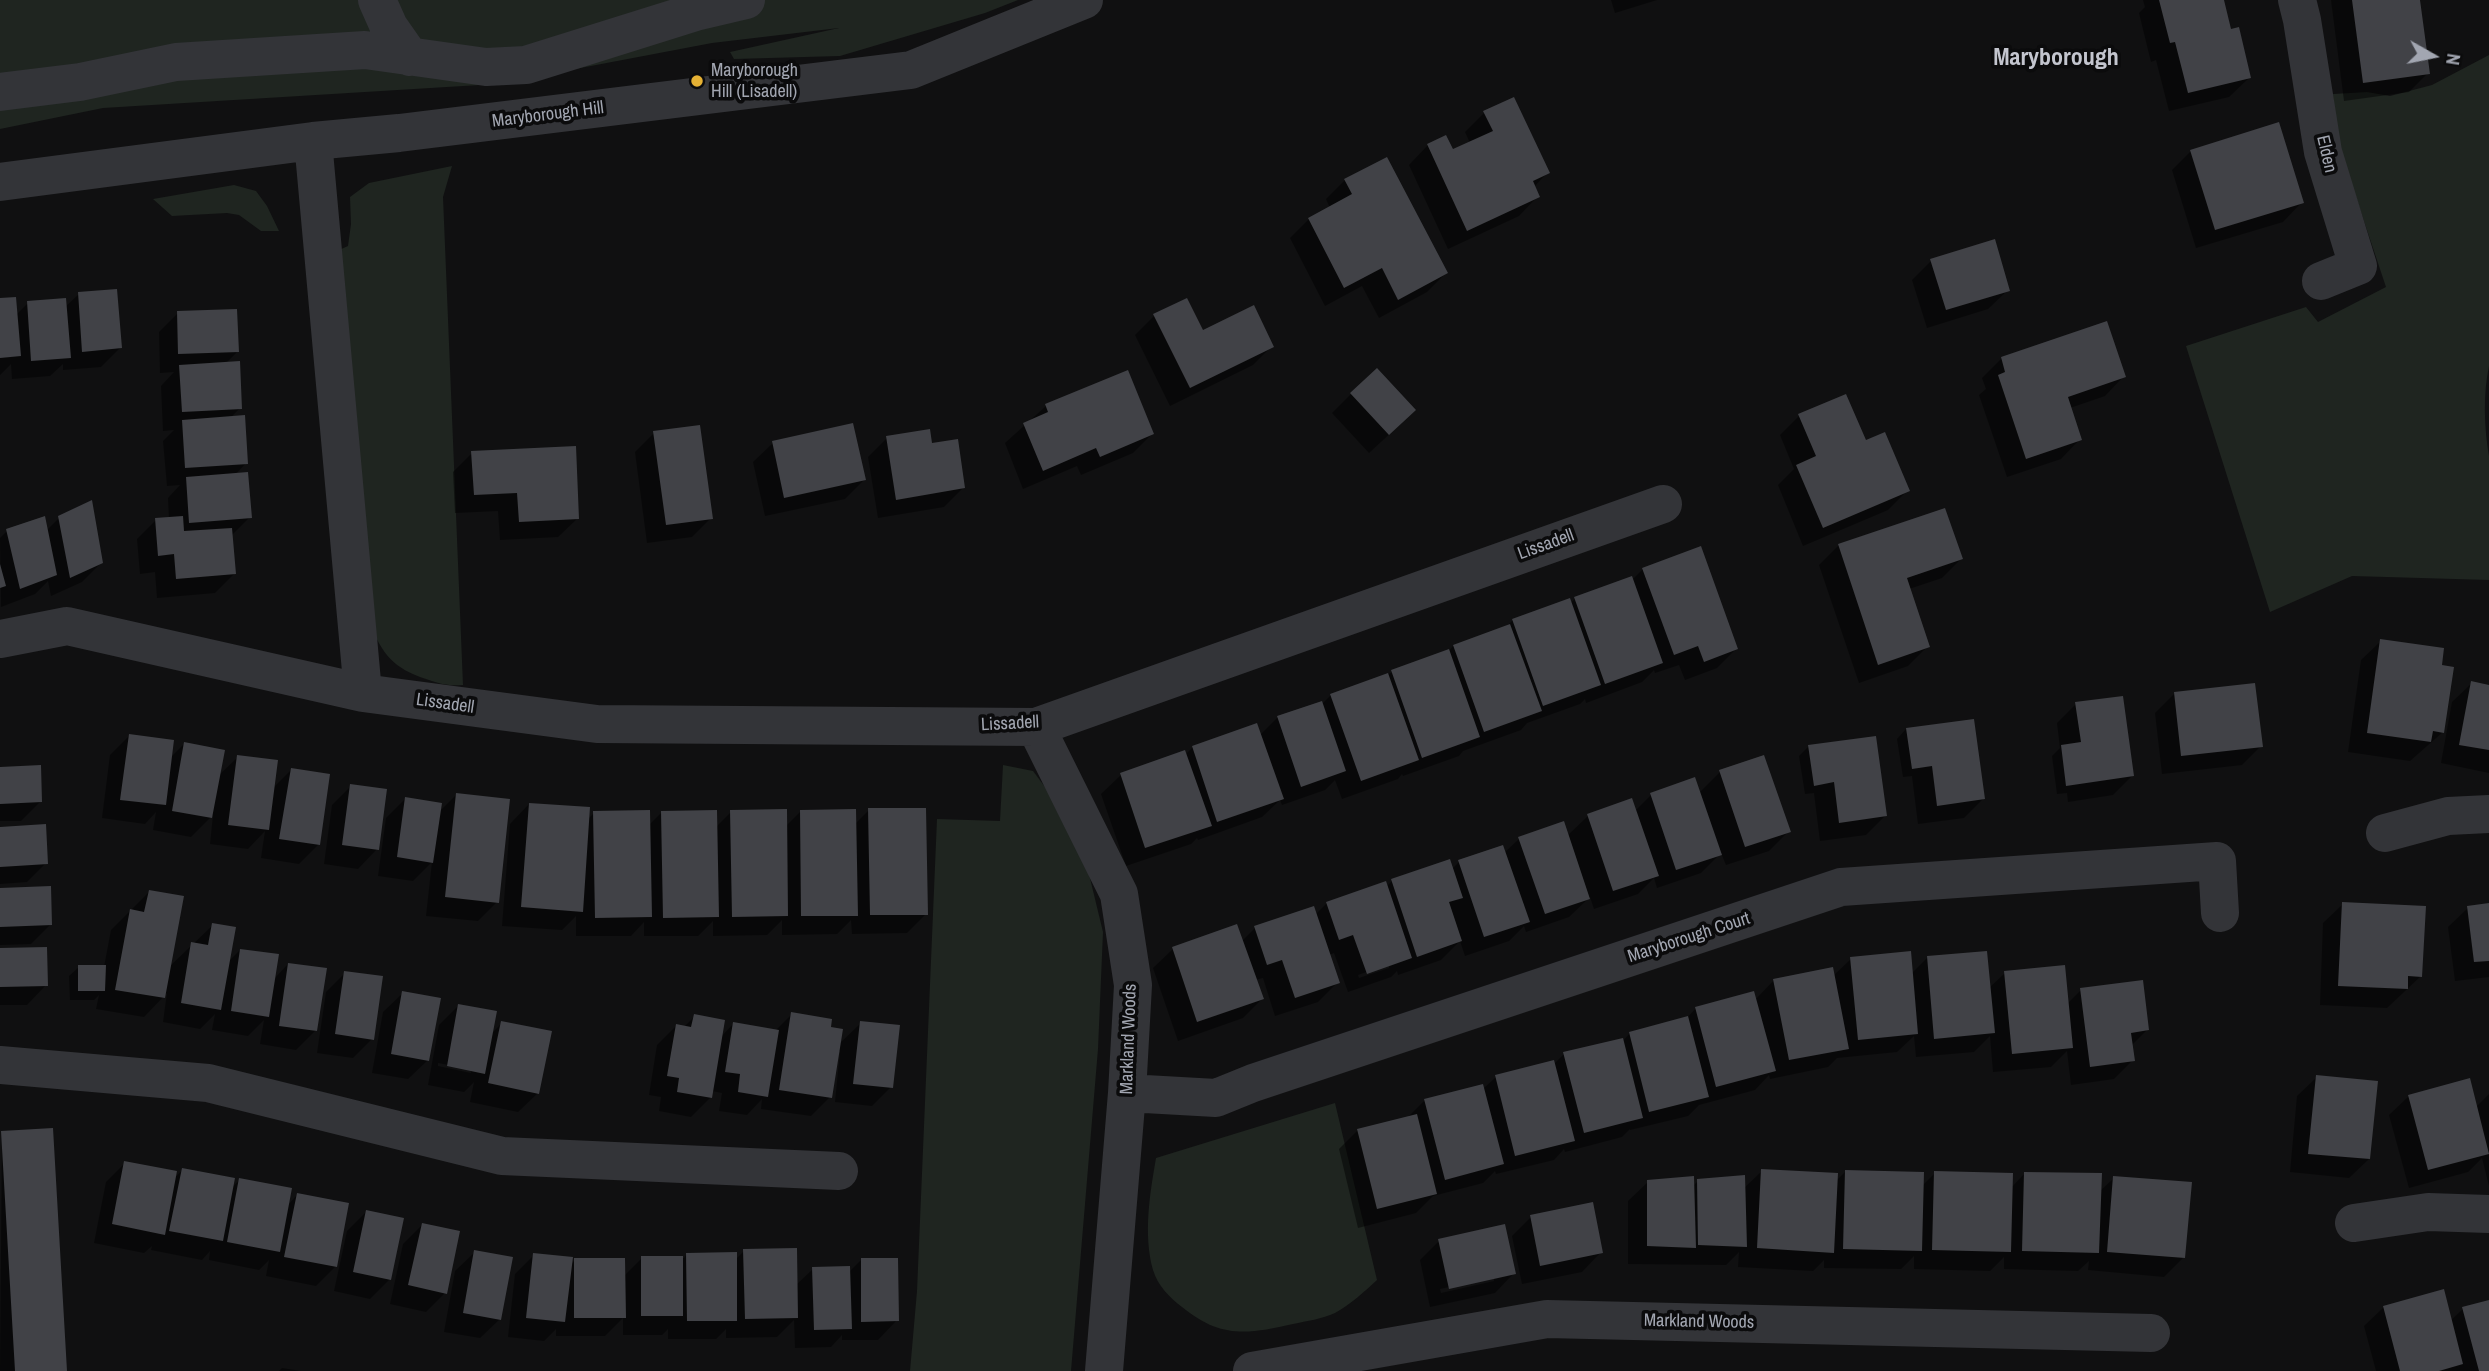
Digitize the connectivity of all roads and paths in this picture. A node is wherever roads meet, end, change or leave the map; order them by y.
1 (377, 0) edge
2 (746, 0) edge
3 (1084, 0) edge
4 (2297, 0) edge
5 (410, 57) junction
6 (0, 92) edge
7 (313, 141) junction
8 (0, 182) edge
9 (2321, 281) dead end
10 (1663, 503) dead end
11 (0, 639) edge
12 (363, 692) junction
13 (1036, 727) junction
14 (2489, 814) edge
15 (2385, 833) dead end
16 (2220, 913) dead end
17 (0, 1065) edge
18 (1127, 1093) junction
19 (839, 1171) dead end
20 (2489, 1214) edge
21 (2354, 1223) dead end
22 (2151, 1333) dead end
23 (1104, 1371) edge
24 (1252, 1371) edge

1 - 5 street
2 - 5 street
3 - 7 street, Maryborough Hill
4 - 9 street, Elden
5 - 6 street
7 - 8 street, Maryborough Hill
7 - 12 street
10 - 13 street, Lissadell
11 - 12 street, Lissadell
12 - 13 street, Lissadell
13 - 18 street, Markland Woods
14 - 15 street
16 - 18 street, Maryborough Court
17 - 19 street
18 - 23 street, Markland Woods
20 - 21 street
22 - 24 street, Markland Woods

